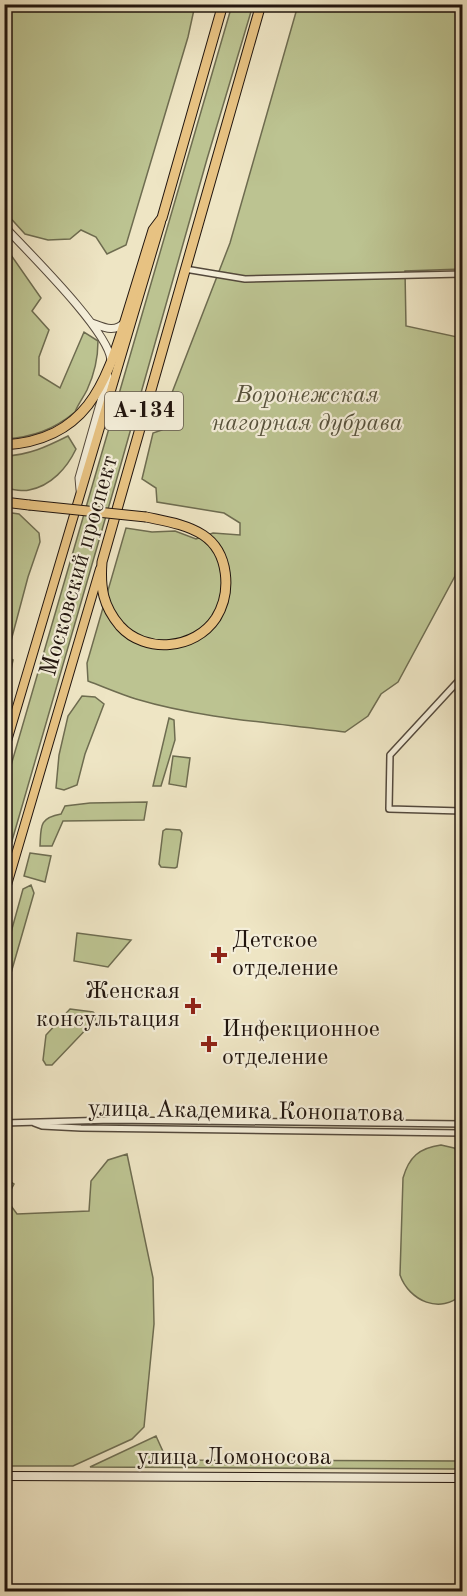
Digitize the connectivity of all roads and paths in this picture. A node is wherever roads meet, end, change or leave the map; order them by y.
1 (223, 4) edge
2 (261, 4) edge
3 (162, 218) junction
4 (4, 226) edge
5 (185, 269) junction
6 (462, 274) edge
7 (125, 322) junction
8 (92, 324) junction
9 (111, 366) junction
10 (4, 445) edge
11 (81, 495) junction
12 (4, 502) edge
13 (102, 562) junction
14 (462, 677) edge
15 (4, 751) edge
16 (462, 770) edge
17 (462, 811) edge
18 (4, 895) edge
19 (30, 1122) junction
20 (4, 1124) edge
21 (462, 1124) edge
22 (462, 1133) edge
23 (4, 1476) edge
24 (462, 1478) edge

1 - 3 highway, Московский проспект
2 - 5 highway, Московский проспект / А-134
3 - 7 highway
3 - 11 main road, Московский проспект
4 - 8 street
5 - 6 street
5 - 13 highway, Московский проспект / А-134
7 - 8 street
7 - 9 highway
8 - 9 street
9 - 10 highway
9 - 11 street
11 - 15 main road, Московский проспект
12 - 13 highway, bridge
13 - 18 main road, Московский проспект
14 - 17 street
16 - 17 street
19 - 20 street, улица Академика Конопатова
19 - 21 street, улица Академика Конопатова
19 - 22 street, улица Академика Конопатова
23 - 24 main road, улица Ломоносова

